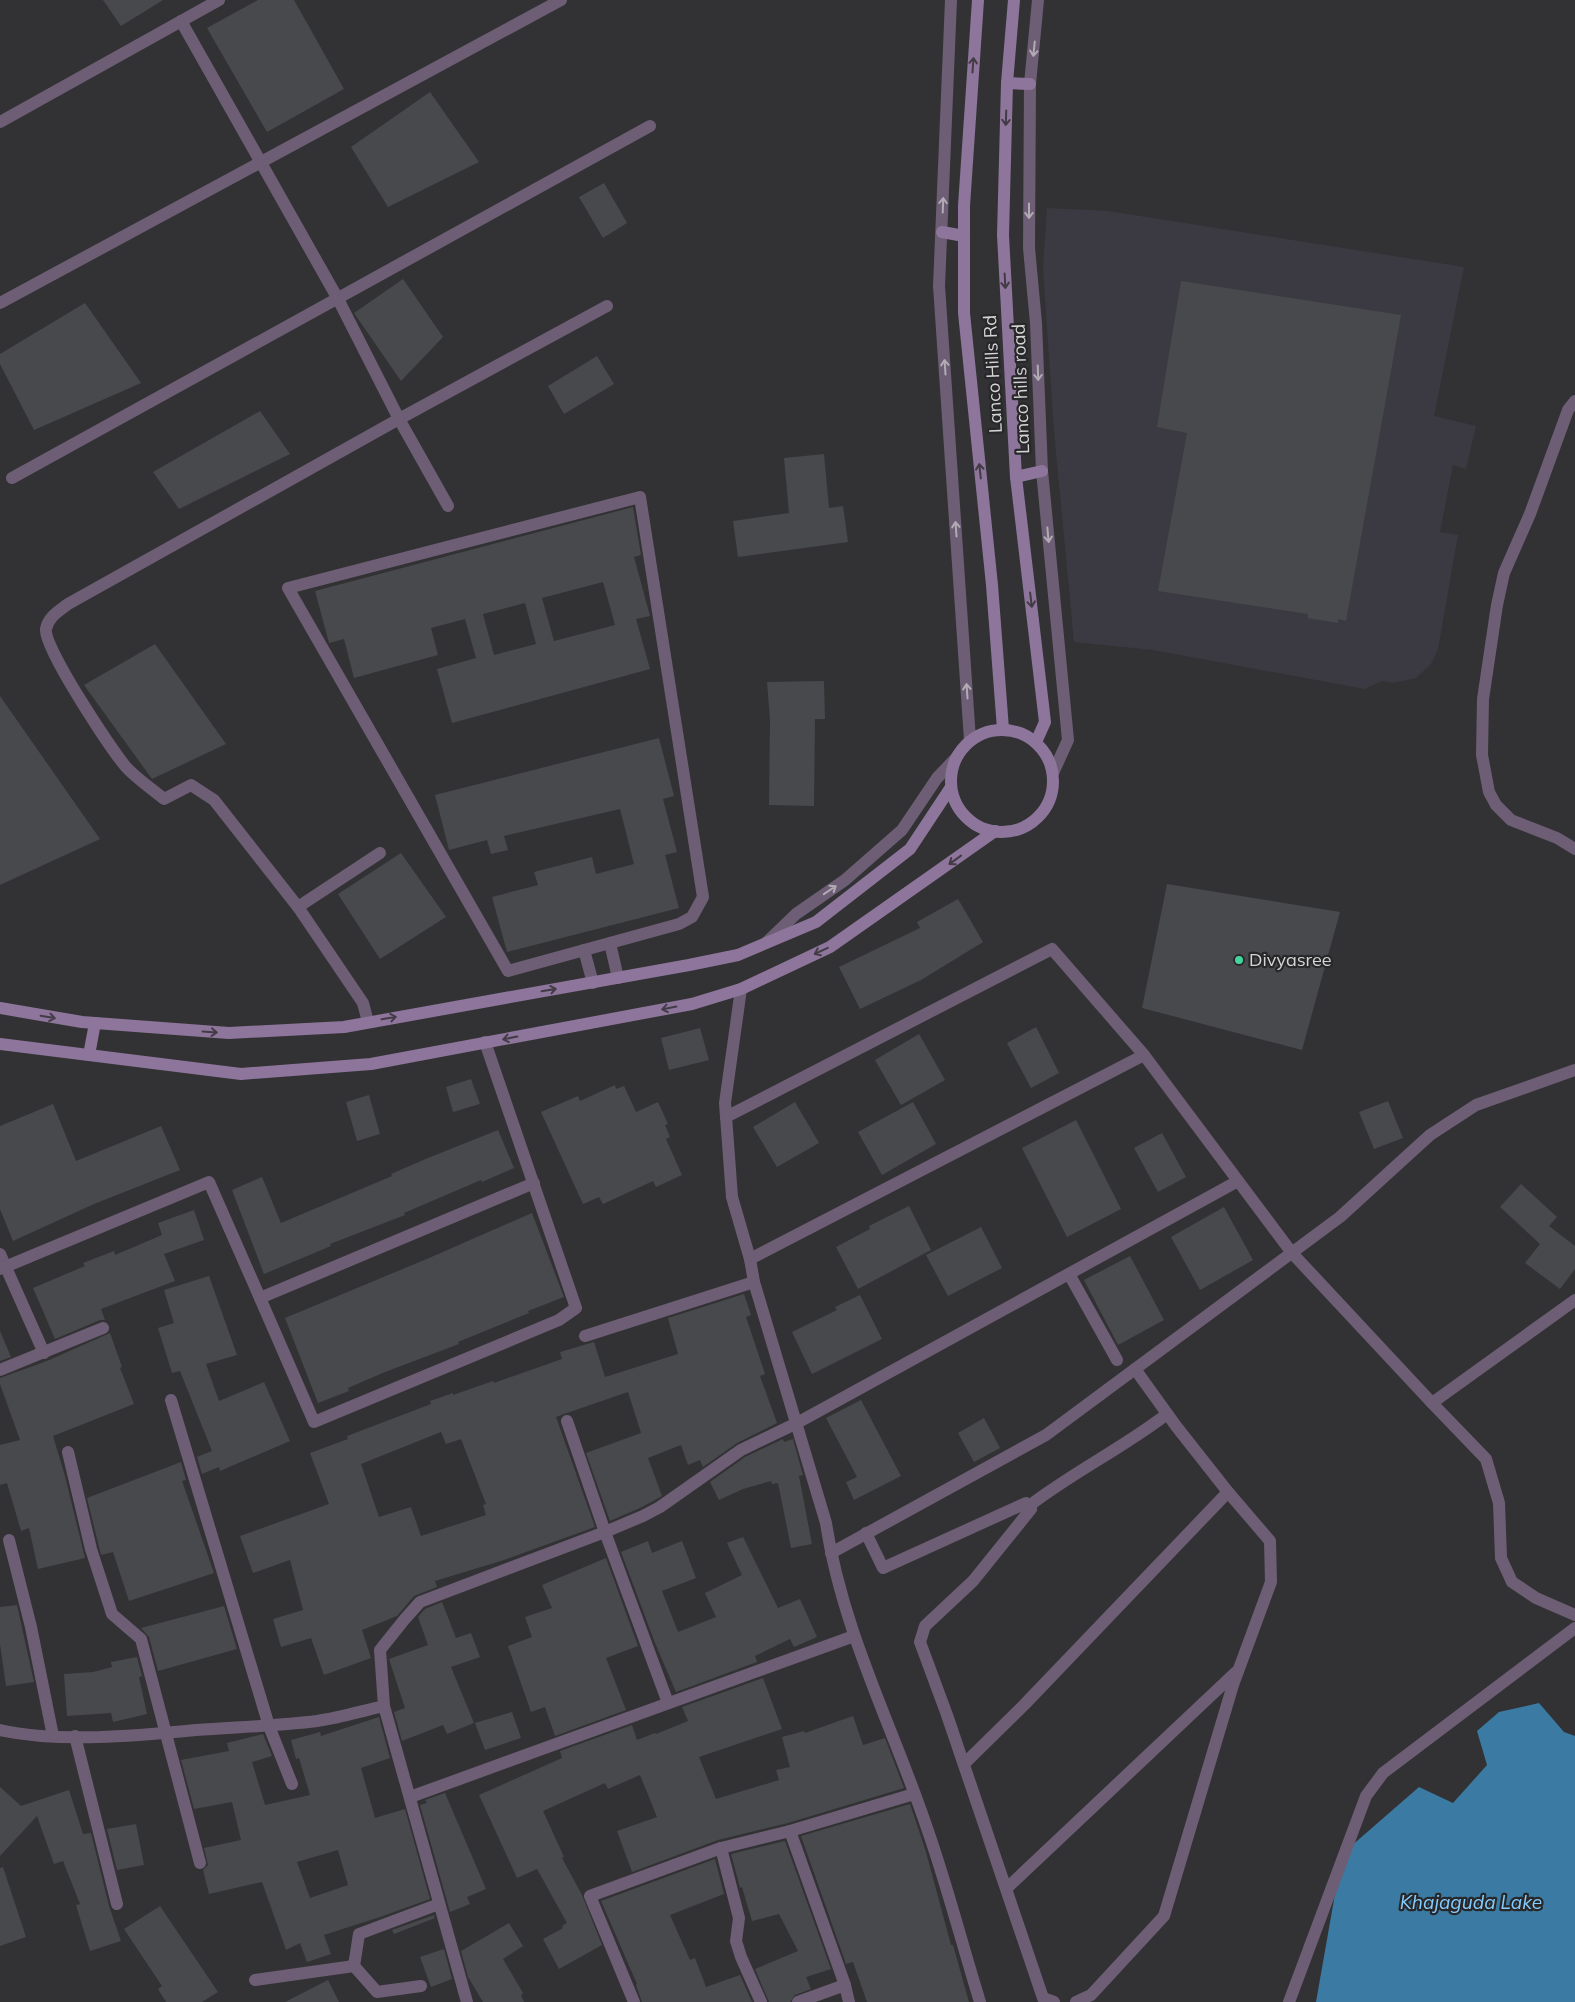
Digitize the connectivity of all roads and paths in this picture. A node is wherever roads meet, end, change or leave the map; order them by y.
1 (219, 0) edge
2 (561, 0) edge
3 (951, 0) edge
4 (978, 0) edge
5 (1014, 0) edge
6 (1038, 0) edge
7 (181, 22) junction
8 (1007, 83) junction
9 (1030, 84) junction
10 (0, 122) edge
11 (650, 126) dead end
12 (262, 163) junction
13 (942, 232) junction
14 (964, 236) junction
15 (338, 299) junction
16 (0, 303) edge
17 (606, 306) dead end
18 (1575, 401) edge
19 (399, 419) junction
20 (1042, 471) junction
21 (1016, 476) junction
22 (12, 478) dead end
23 (448, 506) dead end
24 (1003, 729) junction
25 (970, 740) junction
26 (1036, 742) junction
27 (956, 758) junction
28 (1053, 772) junction
29 (951, 787) junction
30 (995, 831) junction
31 (1575, 849) edge
32 (380, 853) dead end
33 (298, 907) junction
34 (610, 943) junction
35 (766, 943) junction
36 (584, 950) junction
37 (618, 978) junction
38 (593, 983) junction
39 (741, 989) junction
40 (0, 1008) edge
41 (368, 1022) junction
42 (95, 1023) junction
43 (485, 1042) junction
44 (0, 1044) edge
45 (89, 1055) junction
46 (1144, 1055) junction
47 (1575, 1070) edge
48 (726, 1117) junction
49 (1238, 1181) junction
50 (534, 1183) junction
51 (1292, 1253) junction
52 (0, 1254) edge
53 (750, 1259) junction
54 (3, 1268) edge
55 (1069, 1274) junction
56 (754, 1282) junction
57 (260, 1298) junction
58 (1575, 1300) edge
59 (102, 1328) dead end
60 (585, 1336) dead end
61 (44, 1352) junction
62 (1117, 1360) dead end
63 (1135, 1368) junction
64 (0, 1370) edge
65 (171, 1400) dead end
66 (1432, 1403) junction
67 (1167, 1414) junction
68 (567, 1421) dead end
69 (797, 1423) junction
70 (68, 1452) dead end
71 (1228, 1492) junction
72 (1028, 1506) junction
73 (605, 1532) junction
74 (866, 1533) junction
75 (9, 1540) dead end
76 (831, 1553) junction
77 (1575, 1615) edge
78 (1575, 1628) edge
79 (854, 1636) junction
80 (1238, 1671) junction
81 (668, 1703) junction
82 (384, 1706) junction
83 (269, 1726) junction
84 (0, 1730) edge
85 (166, 1733) junction
86 (53, 1736) junction
87 (75, 1736) junction
88 (964, 1764) junction
89 (292, 1784) dead end
90 (914, 1794) junction
91 (410, 1797) junction
92 (790, 1832) junction
93 (721, 1848) junction
94 (200, 1864) dead end
95 (1006, 1888) junction
96 (117, 1904) dead end
97 (439, 1904) junction
98 (354, 1966) junction
99 (254, 1980) dead end
100 (421, 1986) dead end
101 (845, 1986) junction
102 (467, 2002) edge
103 (634, 2002) edge
104 (760, 2002) edge
105 (798, 2002) edge
106 (849, 2002) edge
107 (980, 2002) edge
108 (1054, 2002) edge
109 (1076, 2002) edge
110 (1289, 2002) edge

1 - 7 street
2 - 12 street
13 -> 3 street
14 -> 4 main road, Lanco Hills Rd
5 - 8 main road, Lanco Hills Rd
6 -> 9 street, Lanco hills road
7 - 10 street
7 - 12 street
8 - 9 main road
8 -> 21 main road, Lanco Hills Rd
9 -> 20 street, Lanco hills road
11 - 15 street
12 - 15 street
12 - 16 street
13 - 14 main road
25 -> 13 street
24 -> 14 main road, Lanco Hills Rd
15 - 19 street
15 - 22 street
17 - 19 street
18 - 31 street
19 - 23 street
19 - 33 street
20 - 21 main road
20 -> 28 street, Lanco hills road
21 -> 26 main road, Lanco Hills Rd
24 - 25 main road
24 - 26 main road
25 - 27 main road
26 - 28 main road
27 - 29 main road
35 -> 27 street
28 - 30 main road
29 - 30 main road
29 - 35 main road
30 -> 39 main road
32 - 33 street
33 - 41 street
34 - 36 street
34 - 36 street
34 - 37 street
35 - 37 main road
36 - 38 street
37 - 38 main road
41 -> 38 main road
39 -> 43 main road
39 - 48 street
40 -> 42 main road
42 -> 41 main road
42 - 45 main road
43 - 45 main road
43 - 50 street
44 - 45 main road
46 - 48 street
46 - 49 street
46 - 53 street
47 - 51 street
48 - 53 street
49 - 51 street
49 - 55 street
50 - 57 street
50 - 57 street
51 - 63 street
51 - 66 street
52 - 54 street
53 - 56 street
54 - 57 street
54 - 61 street
55 - 62 street
55 - 69 street
56 - 60 street
56 - 69 street
58 - 66 street
59 - 61 street
61 - 64 street
63 - 67 street
63 - 74 street
65 - 83 street
66 - 77 street
67 - 71 street
67 - 72 street
68 - 73 street
69 - 73 street
69 - 76 street
70 - 85 street
71 - 80 street
71 - 88 street
72 - 74 street
72 - 88 street
73 - 81 street
73 - 82 street
74 - 76 street
75 - 86 street
76 - 79 street
78 - 110 street
79 - 81 street
79 - 90 street
80 - 95 street
80 - 109 street
81 - 91 street
82 - 83 street
82 - 91 street
83 - 85 street
83 - 89 street
84 - 86 street
85 - 87 street
85 - 94 street
86 - 87 street
87 - 96 street
88 - 95 street
90 - 92 street
90 - 107 street
91 - 97 street
92 - 93 street
92 - 101 street
93 - 103 street
93 - 104 street
95 - 108 street
97 - 98 street
97 - 102 street
98 - 99 street
98 - 100 street
101 - 105 street
101 - 106 street

